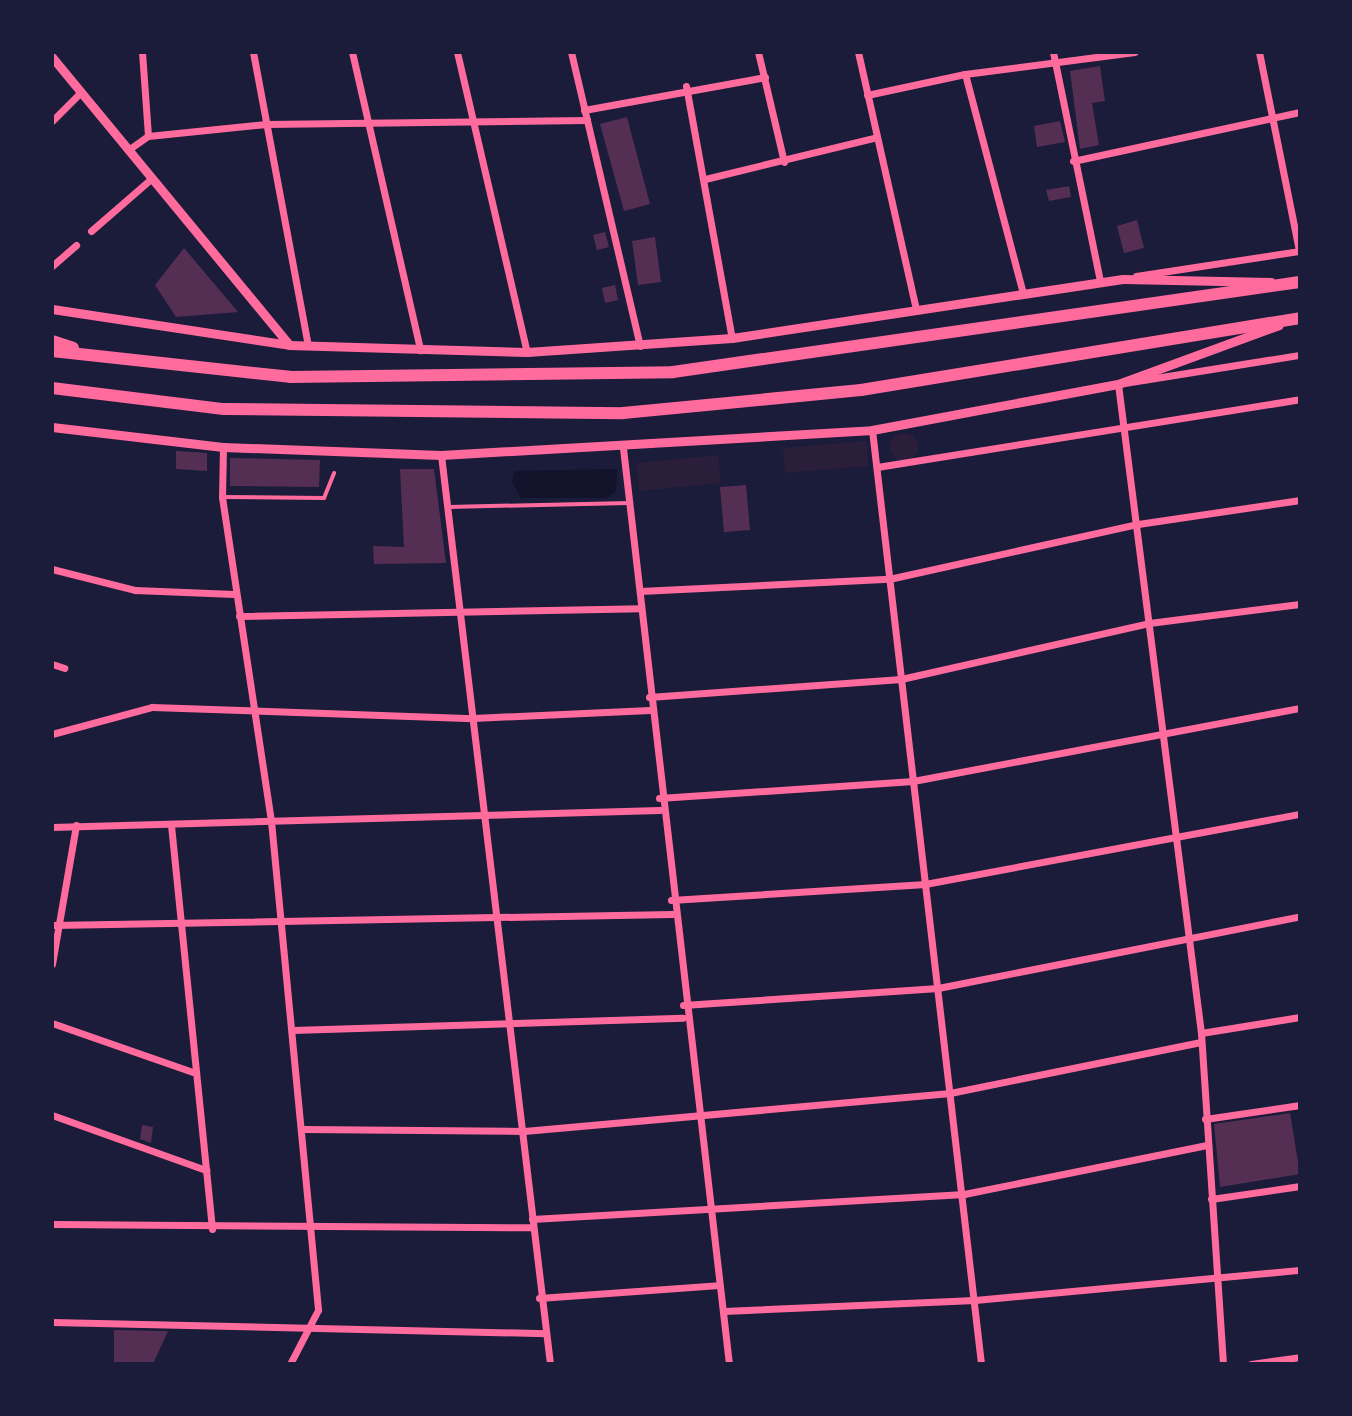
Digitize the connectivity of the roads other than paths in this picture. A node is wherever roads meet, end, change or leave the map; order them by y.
1 (142, 52) edge
2 (253, 52) edge
3 (352, 52) edge
4 (457, 52) edge
5 (571, 52) edge
6 (758, 52) edge
7 (858, 52) edge
8 (1053, 52) edge
9 (1135, 52) edge
10 (1259, 52) edge
11 (52, 57) edge
12 (1055, 65) junction
13 (965, 74) junction
14 (765, 77) junction
15 (686, 86) junction
16 (81, 92) junction
17 (867, 95) junction
18 (584, 110) junction
19 (1300, 112) edge
20 (367, 118) junction
21 (470, 120) junction
22 (587, 120) junction
23 (1268, 120) junction
24 (52, 121) edge
25 (266, 124) junction
26 (148, 136) junction
27 (877, 137) junction
28 (128, 150) junction
29 (1073, 161) junction
30 (784, 162) junction
31 (152, 178) junction
32 (705, 179) junction
33 (91, 231) dead end
34 (76, 245) dead end
35 (1300, 251) edge
36 (52, 266) edge
37 (1123, 279) junction
38 (1100, 281) junction
39 (1295, 282) edge
40 (1023, 293) junction
41 (52, 309) edge
42 (916, 309) junction
43 (1298, 319) edge
44 (732, 338) junction
45 (52, 341) edge
46 (289, 345) junction
47 (308, 346) junction
48 (640, 349) junction
49 (52, 351) edge
50 (420, 352) junction
51 (527, 352) junction
52 (1300, 355) edge
53 (95, 356) junction
54 (1118, 384) junction
55 (52, 388) edge
56 (1300, 399) edge
57 (1124, 424) junction
58 (52, 427) edge
59 (872, 430) junction
60 (223, 447) junction
61 (623, 448) junction
62 (441, 455) junction
63 (877, 467) junction
64 (334, 473) dead end
65 (222, 497) junction
66 (1300, 500) edge
67 (630, 503) junction
68 (448, 507) junction
69 (1138, 524) junction
70 (52, 569) edge
71 (889, 579) junction
72 (640, 591) junction
73 (234, 594) junction
74 (1300, 604) edge
75 (641, 608) junction
76 (239, 616) junction
77 (461, 616) junction
78 (1149, 623) junction
79 (52, 664) edge
80 (64, 668) dead end
81 (901, 679) junction
82 (649, 697) junction
83 (1300, 708) edge
84 (650, 710) junction
85 (256, 711) junction
86 (473, 718) junction
87 (1160, 730) junction
88 (52, 734) edge
89 (913, 781) junction
90 (659, 798) junction
91 (660, 810) junction
92 (1300, 814) edge
93 (485, 820) junction
94 (271, 821) junction
95 (76, 825) junction
96 (171, 825) junction
97 (52, 827) edge
98 (1172, 835) junction
99 (925, 884) junction
100 (671, 900) junction
101 (672, 914) junction
102 (1300, 916) edge
103 (282, 920) junction
104 (500, 922) junction
105 (180, 924) junction
106 (54, 925) edge
107 (1186, 935) junction
108 (52, 964) edge
109 (938, 988) junction
110 (683, 1005) junction
111 (1300, 1017) edge
112 (683, 1018) junction
113 (52, 1023) edge
114 (510, 1027) junction
115 (293, 1030) junction
116 (1201, 1038) junction
117 (193, 1072) junction
118 (950, 1093) junction
119 (1300, 1105) edge
120 (52, 1115) edge
121 (698, 1115) junction
122 (1205, 1119) junction
123 (302, 1129) junction
124 (524, 1131) junction
125 (1208, 1145) junction
126 (206, 1170) junction
127 (1300, 1186) edge
128 (964, 1194) junction
129 (1211, 1199) junction
130 (710, 1207) junction
131 (532, 1223) junction
132 (52, 1224) edge
133 (212, 1229) junction
134 (311, 1229) junction
135 (1300, 1270) edge
136 (1217, 1281) junction
137 (719, 1285) junction
138 (539, 1298) junction
139 (975, 1300) junction
140 (724, 1311) junction
141 (52, 1322) edge
142 (308, 1331) junction
143 (546, 1333) junction
144 (1300, 1357) edge
145 (290, 1364) edge
146 (550, 1364) edge
147 (729, 1364) edge
148 (981, 1364) edge
149 (1223, 1364) edge
150 (1251, 1364) edge

1 - 26 street
2 - 25 street
3 - 20 street
4 - 21 street
5 - 18 street
6 - 14 street
7 - 17 street
8 - 12 street
9 - 12 street
10 - 23 street
11 - 16 street
12 - 13 street
12 - 29 street
13 - 17 street
13 - 40 street
14 - 15 street
14 - 30 street
15 - 18 street
15 - 32 street
16 - 24 street
16 - 28 street
17 - 27 street
18 - 22 street
19 - 23 street
20 - 21 street
20 - 25 street
20 - 50 street
21 - 22 street
21 - 51 street
22 - 48 street
23 - 29 street
23 - 35 street
25 - 26 street
25 - 47 street
26 - 28 street
27 - 30 street
27 - 42 street
28 - 31 street
29 - 38 street
30 - 32 street
31 - 33 street
31 - 46 street
32 - 44 street
34 - 36 street
35 - 37 street
37 - 38 street
37 - 39 street
38 - 40 street
39 - 53 highway
40 - 42 street
41 - 46 street
42 - 44 street
43 - 54 street
43 - 55 highway
44 - 48 street
45 - 53 highway
46 - 47 street
47 - 50 street
48 - 51 street
49 - 53 highway
50 - 51 street
52 - 54 street
54 - 57 street
54 - 59 street
56 - 57 street
57 - 63 street
57 - 69 street
58 - 60 street
59 - 61 street
59 - 63 street
60 - 62 street
60 - 65 street
61 - 62 street
61 - 67 street
62 - 68 street
63 - 71 street
64 - 65 lane
65 - 73 street
66 - 69 street
67 - 68 lane
67 - 72 street
68 - 77 street
69 - 71 street
69 - 78 street
70 - 73 street
71 - 72 street
71 - 81 street
72 - 75 street
73 - 76 street
74 - 78 street
75 - 77 street
75 - 82 street
76 - 77 street
76 - 85 street
77 - 86 street
78 - 81 street
78 - 87 street
79 - 80 street
81 - 82 street
81 - 89 street
82 - 84 street
83 - 87 street
84 - 86 street
84 - 90 street
85 - 86 street
85 - 88 street
85 - 94 street
86 - 93 street
87 - 89 street
87 - 98 street
89 - 90 street
89 - 99 street
90 - 91 street
91 - 93 street
91 - 100 street
92 - 98 street
93 - 94 street
93 - 104 street
94 - 96 street
94 - 103 street
95 - 96 street
95 - 97 street
95 - 106 street
96 - 105 street
98 - 99 street
98 - 107 street
99 - 100 street
99 - 109 street
100 - 101 street
101 - 104 street
101 - 110 street
102 - 107 street
103 - 104 street
103 - 105 street
103 - 115 street
104 - 114 street
105 - 106 street
105 - 117 street
106 - 108 street
107 - 109 street
107 - 116 street
109 - 110 street
109 - 118 street
110 - 112 street
111 - 116 street
112 - 114 street
112 - 121 street
113 - 117 street
114 - 115 street
114 - 124 street
115 - 123 street
116 - 118 street
116 - 122 street
117 - 126 street
118 - 121 street
118 - 128 street
119 - 122 street
120 - 126 street
121 - 124 street
121 - 130 street
122 - 125 street
123 - 124 street
123 - 134 street
124 - 131 street
125 - 128 street
125 - 129 street
126 - 133 street
127 - 129 street
128 - 130 street
128 - 139 street
129 - 136 street
130 - 131 street
130 - 137 street
131 - 134 street
131 - 138 street
132 - 133 street
133 - 134 street
134 - 142 street
135 - 136 street
136 - 139 street
136 - 149 street
137 - 138 street
137 - 140 street
138 - 143 street
139 - 140 street
139 - 148 street
140 - 147 street
141 - 142 street
142 - 143 street
142 - 145 street
143 - 146 street
144 - 150 street

